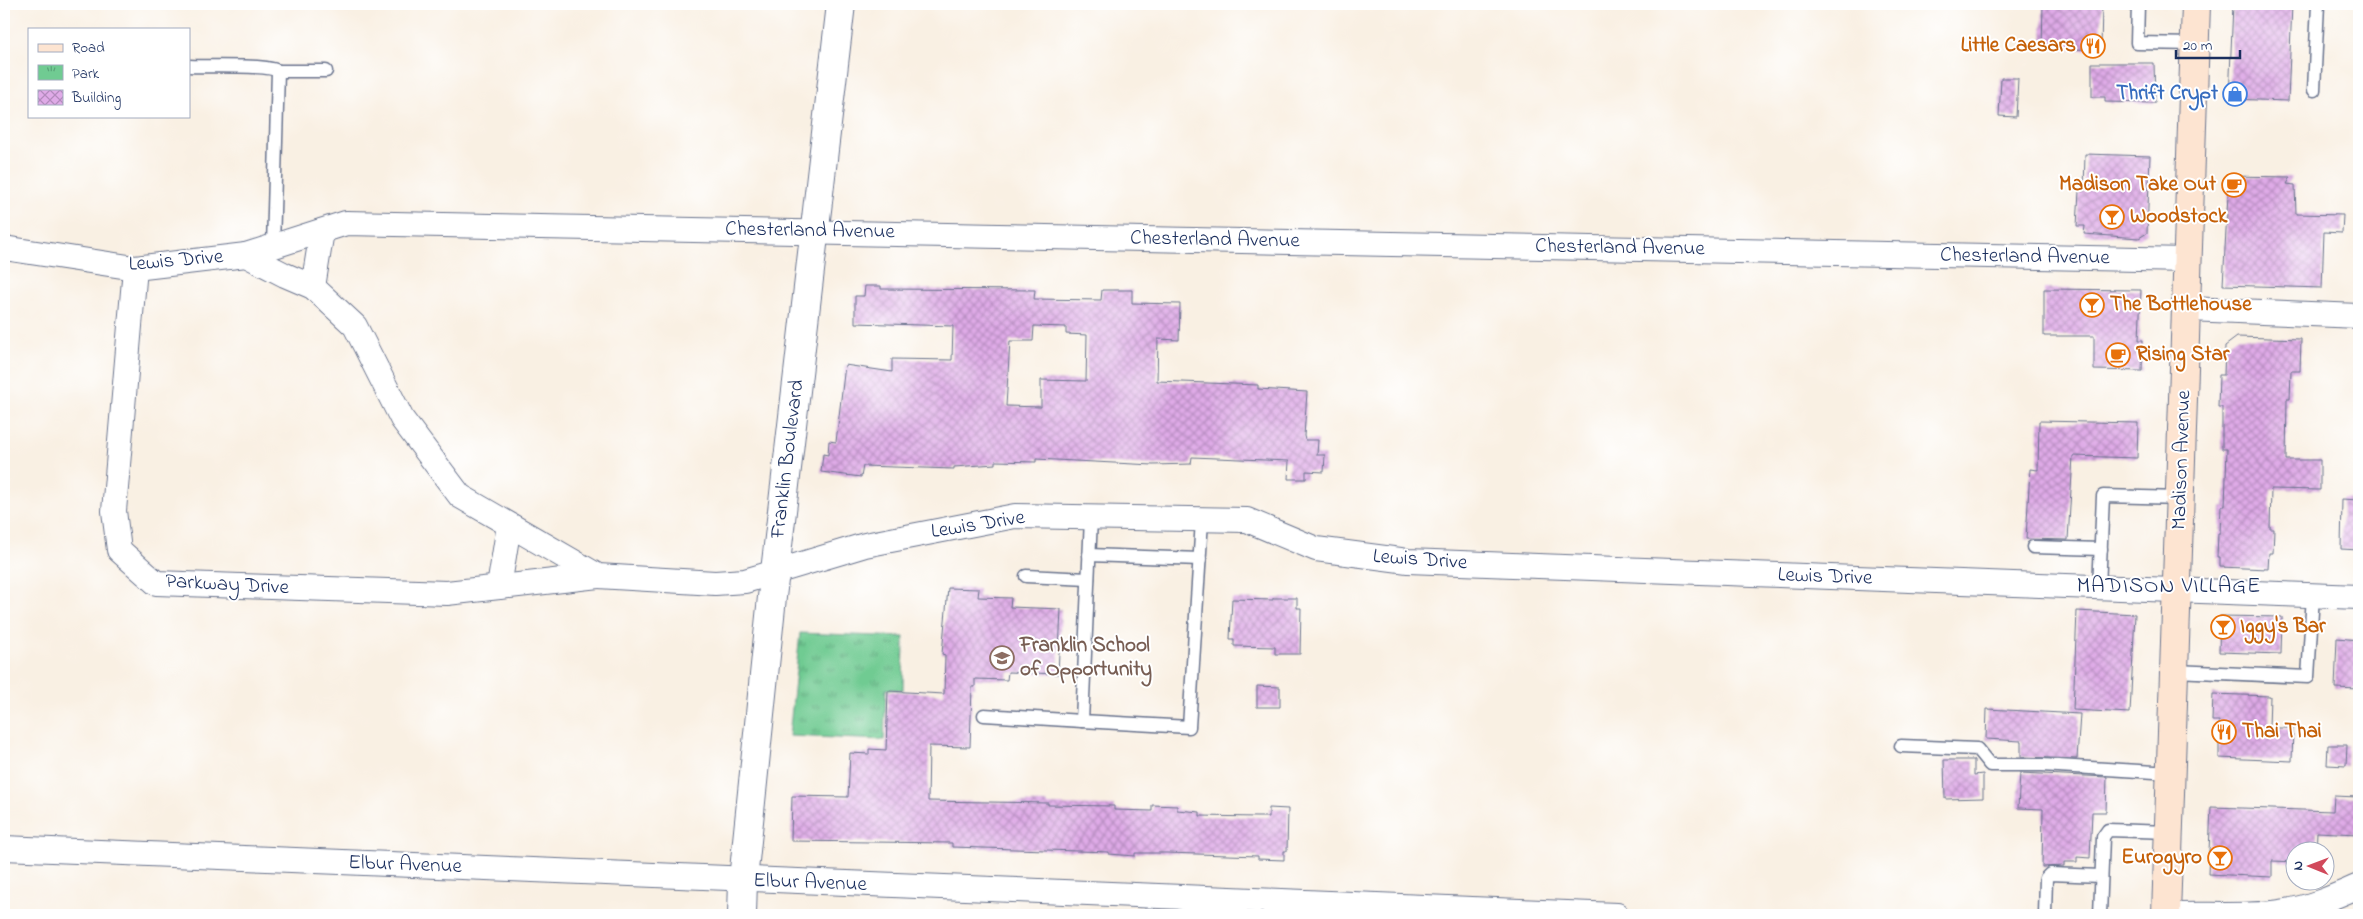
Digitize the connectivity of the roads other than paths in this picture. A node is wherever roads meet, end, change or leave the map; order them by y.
1 (841, 4) edge
2 (2138, 4) edge
3 (2196, 4) edge
4 (2318, 4) edge
5 (2195, 44) junction
6 (190, 66) edge
7 (278, 71) junction
8 (326, 71) dead end
9 (2314, 90) dead end
10 (322, 231) junction
11 (815, 231) junction
12 (273, 246) junction
13 (4, 248) edge
14 (246, 255) junction
15 (2188, 260) junction
16 (135, 268) junction
17 (313, 287) junction
18 (2187, 310) junction
19 (2359, 316) edge
20 (2181, 498) junction
21 (1091, 518) junction
22 (1202, 520) junction
23 (509, 525) junction
24 (2033, 547) dead end
25 (2101, 549) junction
26 (1089, 555) junction
27 (1200, 559) junction
28 (775, 573) junction
29 (598, 576) junction
30 (1026, 576) dead end
31 (1088, 579) junction
32 (500, 587) junction
33 (2099, 588) junction
34 (2178, 591) junction
35 (2313, 595) junction
36 (2359, 597) edge
37 (2175, 670) junction
38 (984, 715) dead end
39 (1082, 721) junction
40 (1901, 746) dead end
41 (2171, 774) junction
42 (2169, 832) junction
43 (4, 848) edge
44 (2101, 876) junction
45 (743, 880) junction
46 (2359, 886) edge
47 (742, 915) edge
48 (1616, 915) edge
49 (2045, 915) edge
50 (2100, 915) edge
51 (2166, 915) edge
52 (2178, 915) edge

1 - 11 street, Franklin Boulevard
2 - 5 lane
3 - 5 main road, Madison Avenue
4 - 9 lane
5 - 15 main road, Madison Avenue
6 - 7 lane
7 - 8 lane
7 - 12 lane
10 - 11 street, Chesterland Avenue
10 - 12 street, Chesterland Avenue
10 - 17 street
11 - 15 street, Chesterland Avenue
11 - 28 street, Franklin Boulevard
12 - 14 street, Chesterland Avenue
13 - 16 street, Lewis Drive
14 - 16 street, Lewis Drive
14 - 17 street, Lewis Drive
15 - 18 main road, Madison Avenue
16 - 32 street, Parkway Drive
17 - 23 street, Lewis Drive
18 - 19 street
18 - 20 main road, Madison Avenue
20 - 25 lane
20 - 34 main road, Madison Avenue
21 - 22 street, Lewis Drive
21 - 26 lane
21 - 28 street, Lewis Drive
22 - 27 lane
22 - 33 street, Lewis Drive
23 - 29 street, Lewis Drive
23 - 32 street
24 - 25 lane
25 - 33 lane
26 - 27 lane
26 - 31 lane
27 - 39 lane
28 - 29 street, Lewis Drive
28 - 45 street, Franklin Boulevard
29 - 32 street, Parkway Drive
30 - 31 lane
31 - 39 lane
33 - 34 street, Lewis Drive
34 - 35 street, Lewis Drive
34 - 37 main road, Madison Avenue
35 - 36 street, Lewis Drive
35 - 37 lane
37 - 41 main road, Madison Avenue
38 - 39 lane
40 - 41 lane
41 - 42 main road, Madison Avenue
42 - 44 lane
42 - 51 main road, Madison Avenue
43 - 45 street, Elbur Avenue
44 - 49 lane
44 - 50 lane
45 - 47 street, Franklin Boulevard
45 - 48 street, Elbur Avenue
46 - 52 street

